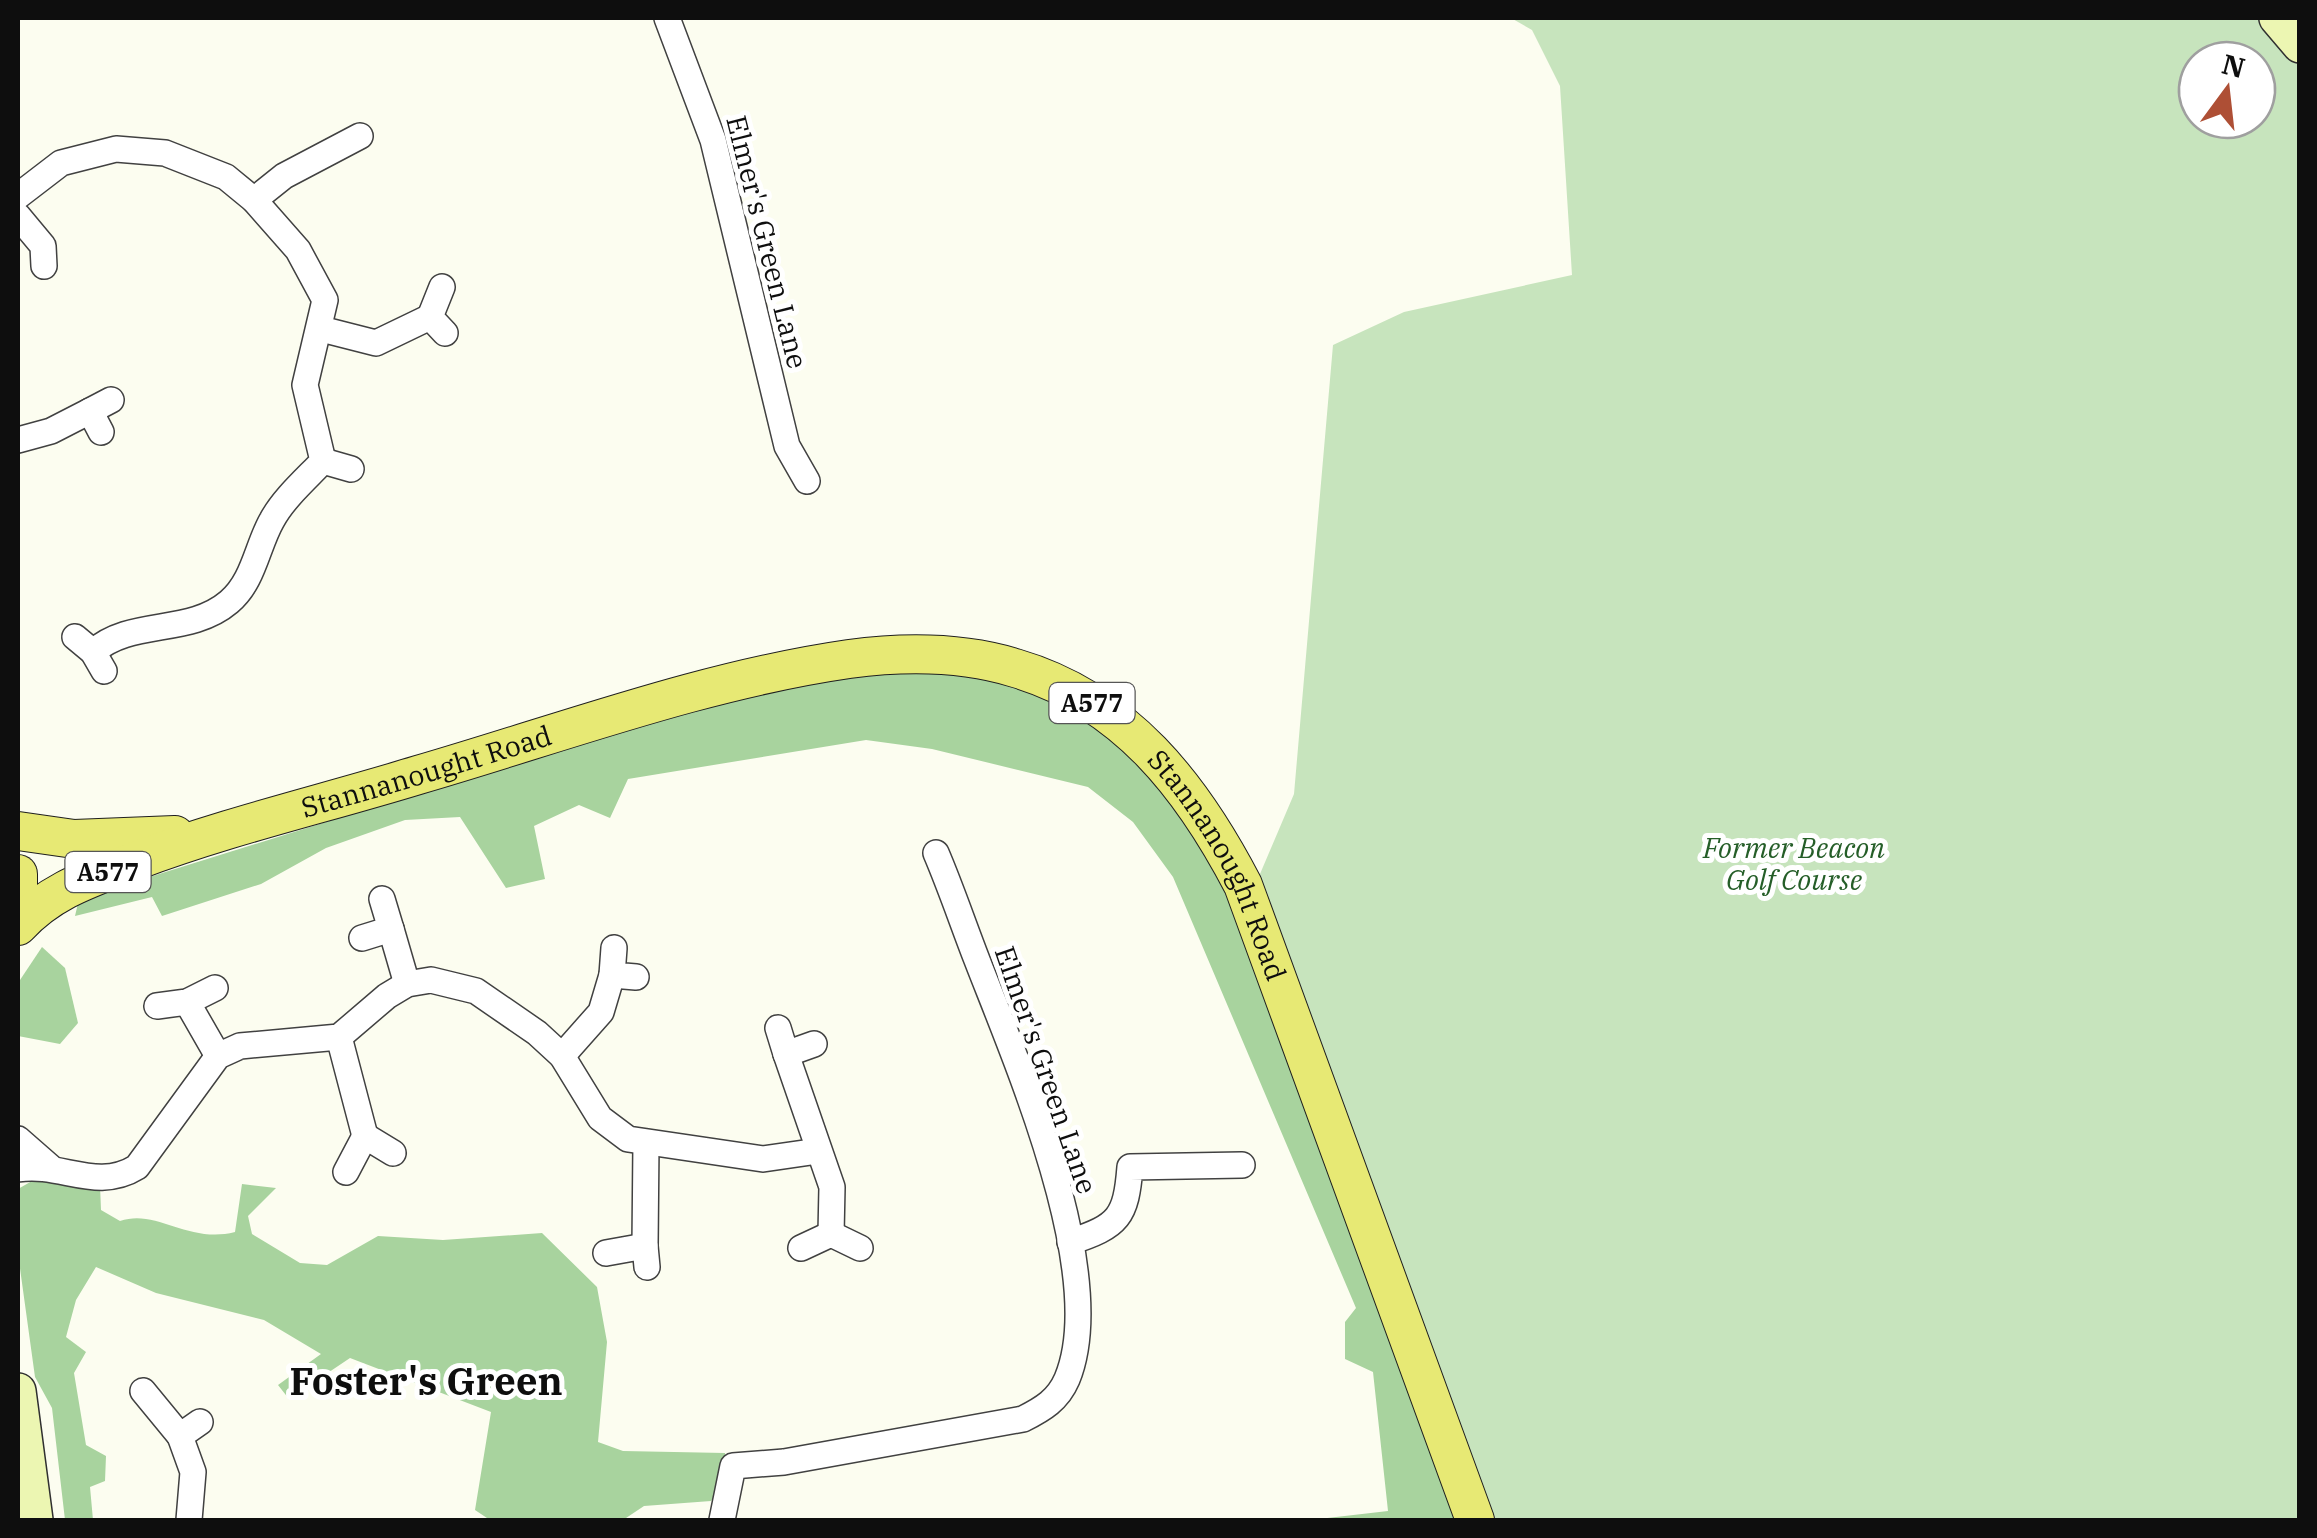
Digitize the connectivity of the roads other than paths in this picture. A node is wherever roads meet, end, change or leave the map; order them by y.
1 (668, 18) edge
2 (2277, 18) edge
3 (2300, 46) edge
4 (360, 136) dead end
5 (18, 196) edge
6 (254, 200) junction
7 (18, 216) edge
8 (44, 266) dead end
9 (442, 288) dead end
10 (321, 329) junction
11 (101, 414) dead end
12 (18, 440) edge
13 (323, 461) junction
14 (351, 469) dead end
15 (807, 481) dead end
16 (91, 653) dead end
17 (18, 831) edge
18 (208, 833) junction
19 (936, 853) dead end
20 (18, 874) edge
21 (382, 900) dead end
22 (18, 922) edge
23 (391, 929) junction
24 (362, 938) dead end
25 (614, 948) dead end
26 (408, 984) junction
27 (216, 988) dead end
28 (187, 1002) junction
29 (157, 1006) dead end
30 (778, 1028) dead end
31 (339, 1037) junction
32 (814, 1044) dead end
33 (786, 1054) junction
34 (218, 1056) junction
35 (562, 1056) junction
36 (364, 1136) junction
37 (18, 1139) edge
38 (646, 1144) junction
39 (818, 1150) junction
40 (393, 1153) dead end
41 (1242, 1165) dead end
42 (50, 1167) junction
43 (18, 1168) edge
44 (346, 1172) dead end
45 (831, 1234) junction
46 (1070, 1242) junction
47 (801, 1248) dead end
48 (860, 1248) dead end
49 (606, 1253) dead end
50 (18, 1391) edge
51 (143, 1391) dead end
52 (35, 1520) edge
53 (189, 1520) edge
54 (722, 1520) edge
55 (1475, 1520) edge

1 - 15 street, Elmer's Green Lane
2 - 3 street
4 - 6 street
5 - 6 street
6 - 10 street
7 - 8 street
9 - 10 street
10 - 13 street
11 - 12 street
13 - 14 street
13 - 16 street
17 - 18 main road, Stannanought Road / A577
18 - 22 main road, Stannanought Road / A577
18 - 55 main road, Stannanought Road / A577
19 - 46 street, Elmer's Green Lane
20 - 22 main road, A577
21 - 23 street
23 - 24 street
23 - 26 street
25 - 35 street
26 - 31 street
26 - 35 street
27 - 28 street
28 - 29 street
28 - 34 street
30 - 33 street
31 - 34 street
31 - 36 street
32 - 33 street
33 - 39 street
34 - 42 street
35 - 38 street
36 - 40 street
36 - 44 street
37 - 42 street
38 - 39 street
38 - 49 street
39 - 45 street
41 - 46 street
42 - 43 street
45 - 47 street
45 - 48 street
46 - 54 street, Elmer's Green Lane
50 - 52 street
51 - 53 street

